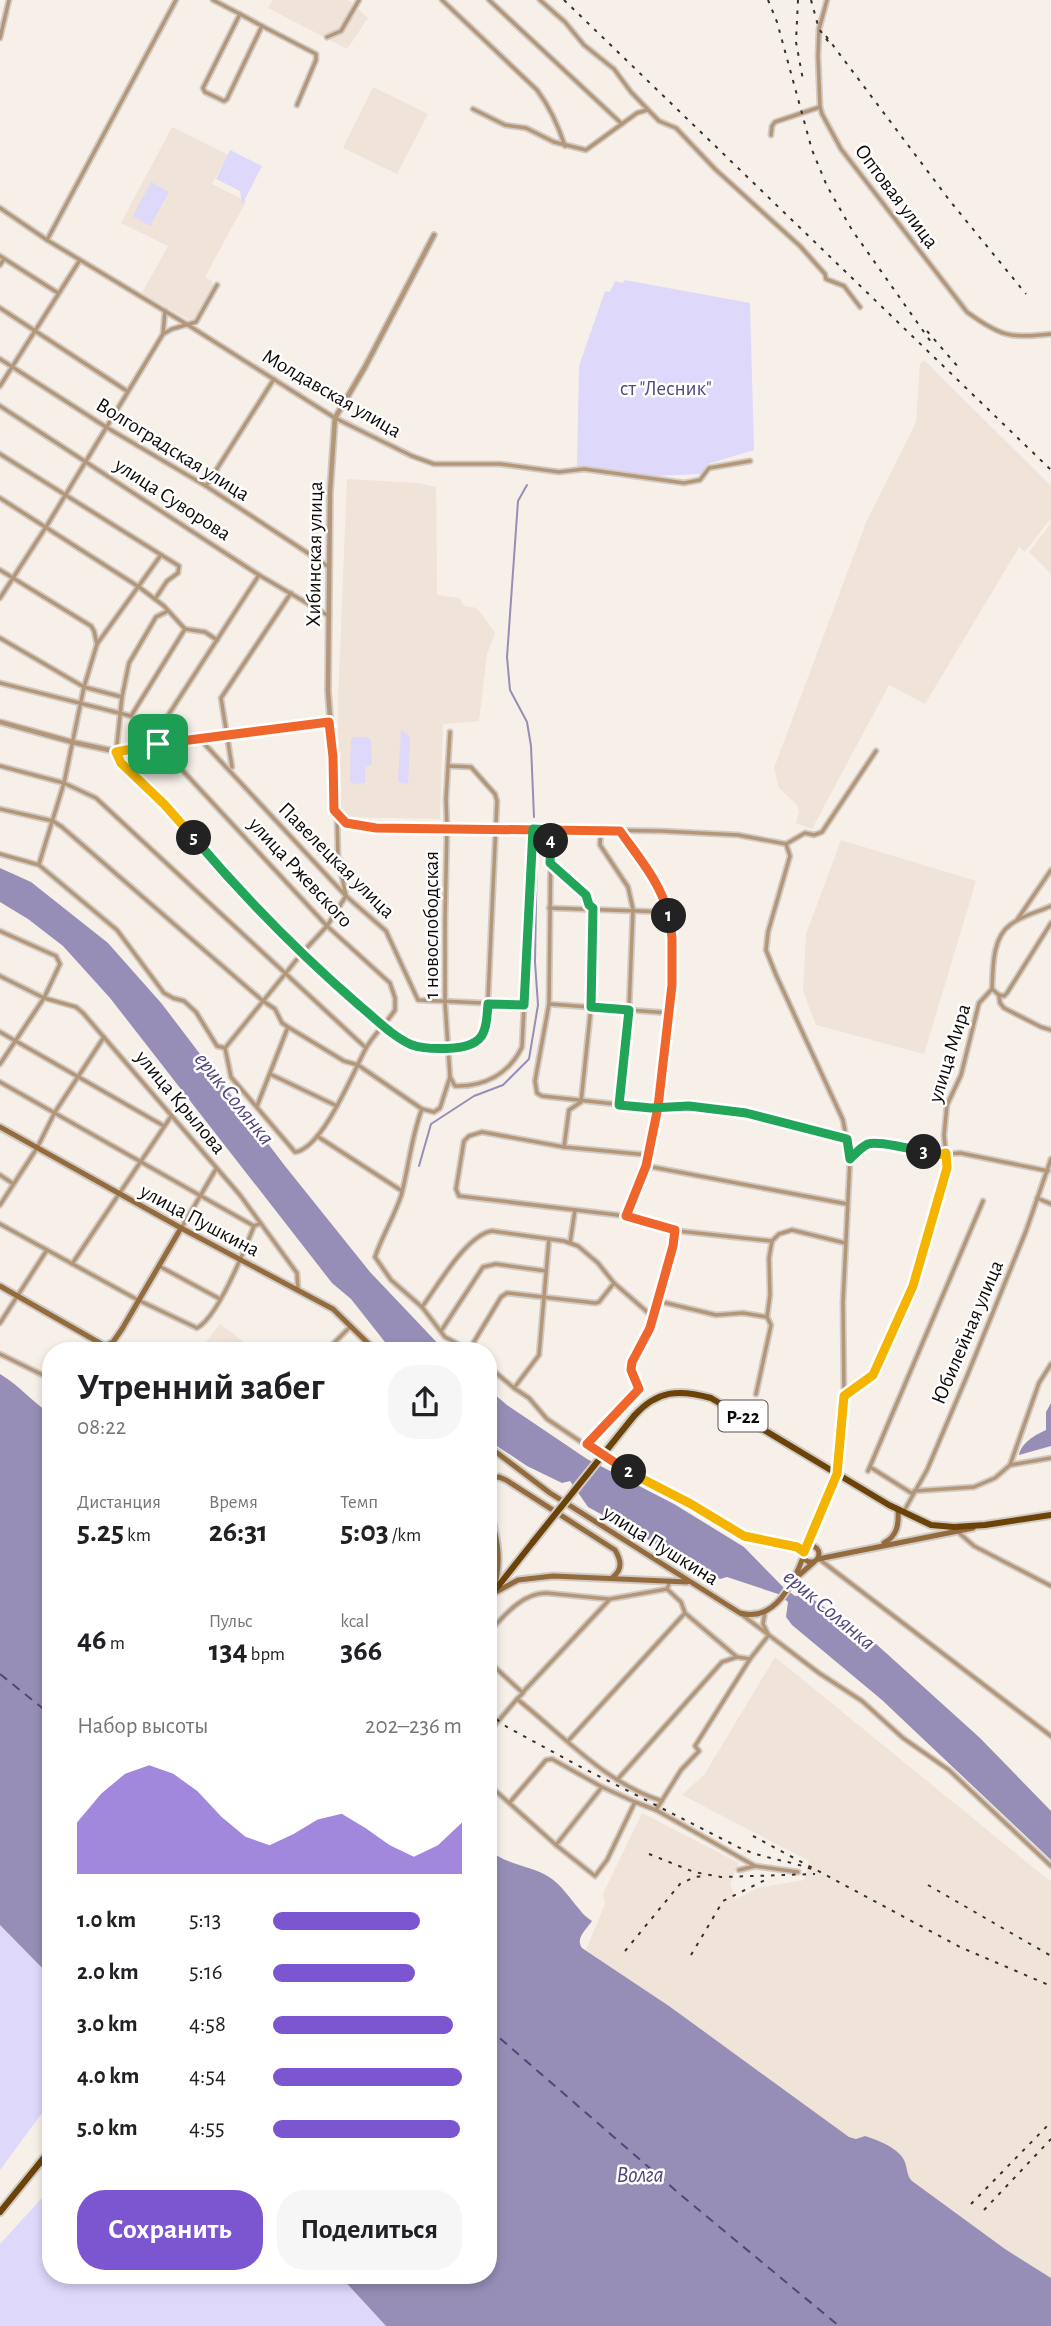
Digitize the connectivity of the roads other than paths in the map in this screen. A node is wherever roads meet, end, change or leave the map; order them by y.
1 (9, 0) edge
2 (176, 0) edge
3 (213, 0) edge
4 (359, 0) edge
5 (442, 0) edge
6 (489, 0) edge
7 (540, 0) edge
8 (827, 0) edge
9 (240, 14) junction
10 (261, 26) junction
11 (327, 37) dead end
12 (0, 38) edge
13 (297, 105) dead end
14 (820, 107) junction
15 (473, 109) dead end
16 (647, 110) junction
17 (622, 124) junction
18 (771, 135) dead end
19 (565, 146) junction
20 (0, 208) edge
21 (434, 235) dead end
22 (47, 240) junction
23 (2, 258) edge
24 (80, 260) junction
25 (0, 265) edge
26 (217, 285) dead end
27 (58, 293) junction
28 (860, 307) dead end
29 (0, 308) edge
30 (165, 311) junction
31 (188, 325) junction
32 (34, 331) junction
33 (163, 334) junction
34 (1051, 334) edge
35 (0, 359) edge
36 (13, 366) junction
37 (274, 379) junction
38 (0, 386) edge
39 (127, 391) junction
40 (0, 406) edge
41 (335, 418) junction
42 (106, 427) junction
43 (0, 454) edge
44 (85, 461) junction
45 (750, 461) dead end
46 (206, 486) junction
47 (65, 496) junction
48 (0, 498) edge
49 (46, 527) junction
50 (161, 555) junction
51 (329, 567) junction
52 (0, 570) edge
53 (259, 575) junction
54 (12, 578) junction
55 (139, 587) junction
56 (290, 593) junction
57 (0, 598) edge
58 (155, 599) junction
59 (168, 611) junction
60 (329, 616) junction
61 (186, 629) junction
62 (0, 638) edge
63 (217, 640) junction
64 (97, 644) junction
65 (0, 683) edge
66 (84, 687) junction
67 (122, 697) junction
68 (80, 704) junction
69 (120, 714) junction
70 (0, 722) edge
71 (329, 722) junction
72 (450, 732) dead end
73 (228, 735) junction
74 (199, 738) junction
75 (72, 742) junction
76 (158, 744) junction
77 (876, 751) dead end
78 (116, 752) junction
79 (0, 766) edge
80 (449, 766) junction
81 (232, 767) dead end
82 (64, 783) junction
83 (0, 808) edge
84 (337, 816) junction
85 (53, 821) junction
86 (447, 828) junction
87 (495, 828) junction
88 (533, 829) junction
89 (551, 830) junction
90 (601, 830) junction
91 (620, 831) junction
92 (786, 844) junction
93 (0, 854) edge
94 (550, 863) junction
95 (39, 865) junction
96 (1051, 870) edge
97 (346, 896) junction
98 (1051, 905) edge
99 (549, 908) junction
100 (593, 908) junction
101 (633, 909) junction
102 (668, 912) junction
103 (1016, 920) junction
104 (1051, 923) edge
105 (327, 926) junction
106 (0, 930) edge
107 (302, 953) junction
108 (286, 974) junction
109 (0, 976) edge
110 (992, 989) junction
111 (999, 995) junction
112 (44, 998) junction
113 (263, 1001) junction
114 (445, 1002) junction
115 (488, 1004) junction
116 (549, 1004) junction
117 (524, 1005) junction
118 (591, 1007) junction
119 (629, 1010) junction
120 (669, 1013) junction
121 (383, 1026) junction
122 (288, 1027) junction
123 (1051, 1030) edge
124 (0, 1032) edge
125 (104, 1037) junction
126 (15, 1041) junction
127 (225, 1048) junction
128 (366, 1048) junction
129 (449, 1048) junction
130 (0, 1064) edge
131 (358, 1065) junction
132 (270, 1074) junction
133 (78, 1077) junction
134 (450, 1077) junction
135 (0, 1082) edge
136 (581, 1102) junction
137 (619, 1105) junction
138 (257, 1106) junction
139 (337, 1106) junction
140 (658, 1107) junction
141 (422, 1109) junction
142 (55, 1112) junction
143 (172, 1115) junction
144 (164, 1126) junction
145 (0, 1127) edge
146 (317, 1136) junction
147 (847, 1139) junction
148 (564, 1147) junction
149 (37, 1148) junction
150 (946, 1153) junction
151 (648, 1155) junction
152 (850, 1159) junction
153 (1051, 1159) edge
154 (140, 1161) junction
155 (646, 1166) junction
156 (216, 1169) junction
157 (1048, 1171) junction
158 (0, 1175) edge
159 (12, 1182) junction
160 (402, 1191) junction
161 (119, 1194) junction
162 (200, 1194) junction
163 (1037, 1198) junction
164 (983, 1201) dead end
165 (1051, 1204) edge
166 (0, 1205) edge
167 (847, 1205) junction
168 (575, 1210) junction
169 (626, 1216) junction
170 (0, 1224) edge
171 (257, 1225) junction
172 (181, 1228) junction
173 (675, 1230) junction
174 (550, 1239) junction
175 (772, 1241) junction
176 (570, 1243) junction
177 (845, 1243) junction
178 (47, 1250) junction
179 (241, 1260) junction
180 (72, 1264) junction
181 (159, 1266) junction
182 (547, 1271) junction
183 (614, 1283) junction
184 (0, 1286) edge
185 (298, 1290) junction
186 (18, 1296) junction
187 (545, 1298) junction
188 (220, 1299) junction
189 (138, 1300) junction
190 (658, 1301) junction
191 (422, 1307) junction
192 (653, 1317) junction
193 (767, 1317) junction
194 (0, 1323) edge
195 (350, 1327) junction
196 (441, 1331) junction
197 (93, 1342) edge
198 (113, 1342) edge
199 (335, 1342) edge
200 (366, 1342) edge
201 (454, 1342) edge
202 (475, 1342) edge
203 (0, 1354) edge
204 (1051, 1364) edge
205 (497, 1374) edge
206 (42, 1375) edge
207 (514, 1388) junction
208 (756, 1394) dead end
209 (844, 1396) junction
210 (587, 1444) junction
211 (497, 1453) edge
212 (1051, 1458) edge
213 (1010, 1465) junction
214 (837, 1474) junction
215 (497, 1477) edge
216 (913, 1493) junction
217 (901, 1512) junction
218 (1051, 1515) edge
219 (985, 1525) junction
220 (958, 1532) junction
221 (874, 1547) junction
222 (497, 1548) edge
223 (805, 1552) junction
224 (816, 1560) junction
225 (613, 1577) junction
226 (497, 1578) edge
227 (796, 1578) junction
228 (670, 1581) junction
229 (689, 1582) junction
230 (1051, 1586) edge
231 (497, 1588) edge
232 (667, 1589) junction
233 (497, 1593) edge
234 (610, 1599) junction
235 (765, 1612) junction
236 (740, 1613) junction
237 (685, 1614) junction
238 (497, 1624) edge
239 (768, 1636) junction
240 (737, 1657) junction
241 (750, 1659) junction
242 (497, 1669) edge
243 (523, 1693) junction
244 (517, 1699) junction
245 (497, 1722) edge
246 (1051, 1736) edge
247 (568, 1741) junction
248 (617, 1780) junction
249 (602, 1787) junction
250 (497, 1792) edge
251 (662, 1801) junction
252 (635, 1802) junction
253 (509, 1803) junction
254 (656, 1810) junction
255 (556, 1845) junction
256 (755, 1866) junction
257 (1051, 1866) edge
258 (739, 1870) dead end
259 (798, 1872) dead end
260 (42, 2160) edge
261 (0, 2212) edge

1 - 12 street
2 - 22 street
3 - 9 street
4 - 11 street
5 - 19 street
6 - 17 street
7 - 16 street
8 - 14 street, Оптовая улица
9 - 10 street
9 - 10 street
10 - 13 street
14 - 18 street
14 - 34 street, Оптовая улица
15 - 19 street
16 - 17 street
16 - 28 street
17 - 19 street
20 - 22 street, Молдавская улица
21 - 41 street, Хибинская улица
22 - 24 street, Молдавская улица
23 - 25 street
23 - 27 street
24 - 27 street
24 - 30 street, Молдавская улица
26 - 31 street
27 - 32 street
29 - 32 street
30 - 31 street, Молдавская улица
30 - 33 street
31 - 33 street
31 - 37 street, Молдавская улица
32 - 36 street
32 - 39 street
33 - 39 street
35 - 36 street, Волгоградская улица
36 - 38 street
36 - 42 street, Волгоградская улица
37 - 41 street, Молдавская улица
37 - 46 street
39 - 42 street
40 - 44 street, улица Суворова
41 - 45 street, Молдавская улица
41 - 51 street, Хибинская улица
42 - 44 street
42 - 46 street, Волгоградская улица
43 - 47 street
44 - 47 street
44 - 53 street, улица Суворова
46 - 51 street, Волгоградская улица
47 - 49 street
47 - 50 street
48 - 49 street
49 - 54 street
49 - 55 street
50 - 55 street
50 - 58 street
51 - 60 street, Хибинская улица
52 - 54 street
53 - 56 street, улица Суворова
53 - 63 street
54 - 57 street
54 - 64 street
55 - 58 street
55 - 64 street
56 - 60 street, улица Суворова
56 - 73 street
58 - 59 street
59 - 61 street
59 - 67 street
60 - 71 street, Хибинская улица
61 - 63 street
61 - 69 street
62 - 66 street
63 - 76 street
64 - 66 street
65 - 68 street
66 - 67 street
66 - 68 street
67 - 69 street
68 - 69 street
68 - 75 street
69 - 78 street
70 - 75 street
71 - 73 street
71 - 84 street, Хибинская улица
72 - 80 street, 1 новослободская
73 - 74 street
73 - 81 street
74 - 76 street
74 - 97 street, Павелецкая улица
75 - 78 street
75 - 82 street
76 - 78 street
76 - 105 street, улица Ржевского
77 - 92 street
78 - 107 street
79 - 82 street
80 - 86 street, 1 новослободская
80 - 87 street
82 - 85 street
82 - 108 street
83 - 85 street
84 - 86 street
84 - 97 street, Хибинская улица
85 - 95 street
85 - 113 street
86 - 87 street
86 - 114 street, 1 новослободская
87 - 88 street
87 - 115 street
88 - 89 street
88 - 117 street
89 - 90 street
89 - 94 street
90 - 91 street
90 - 101 street
91 - 92 street
91 - 102 street
92 - 147 street
93 - 95 street
94 - 99 street
94 - 100 street
95 - 127 street
96 - 103 street
97 - 105 street
97 - 114 street, Павелецкая улица
98 - 103 street
99 - 100 street
99 - 116 street
100 - 101 street
100 - 118 street
101 - 102 street
101 - 119 street
102 - 120 street
103 - 110 street
104 - 111 street
105 - 107 street
105 - 121 street, улица Ржевского
106 - 112 street
107 - 108 street
107 - 121 street
108 - 113 street
108 - 128 street
109 - 112 street, улица Крылова
110 - 111 street
110 - 150 street, улица Мира
111 - 123 street
112 - 125 street, улица Крылова
112 - 126 street
113 - 122 street
113 - 127 street
114 - 115 street, Павелецкая улица
114 - 129 street, 1 новослободская
115 - 117 street, Павелецкая улица
115 - 129 street
116 - 118 street
116 - 136 street
117 - 134 street
118 - 119 street
118 - 136 street
119 - 120 street
119 - 137 street
120 - 140 street
121 - 128 street, улица Ржевского
121 - 129 street
122 - 131 street
122 - 132 street
124 - 126 street
125 - 133 street
125 - 143 street, улица Крылова
126 - 130 street
126 - 133 street
127 - 138 street
128 - 131 street, улица Ржевского
129 - 134 street, 1 новослободская
131 - 139 street, улица Ржевского
131 - 141 street
132 - 138 street
132 - 139 street
133 - 142 street
133 - 144 street
134 - 141 street
135 - 142 street
136 - 137 street
136 - 148 street
137 - 140 street
138 - 146 street
139 - 146 street, улица Ржевского
140 - 147 street
140 - 151 street
141 - 160 street
142 - 149 street
142 - 154 street
143 - 144 street
143 - 156 street, улица Крылова
144 - 154 street
145 - 149 main road, улица Пушкина
146 - 160 street
147 - 152 street
148 - 151 street
148 - 168 street
149 - 159 street
149 - 161 main road, улица Пушкина
150 - 152 street
150 - 157 street
150 - 209 street, улица Мира
151 - 155 street
152 - 167 street
153 - 157 street, Юбилейная улица
154 - 161 street
154 - 162 street
155 - 167 street
155 - 169 street
156 - 162 street
156 - 171 street, улица Крылова
157 - 163 street, Юбилейная улица
158 - 159 street
159 - 166 street
160 - 191 street
161 - 172 main road, улица Пушкина
161 - 180 street
162 - 171 street
162 - 172 street
163 - 165 street
163 - 216 street, Юбилейная улица
164 - 216 street
167 - 177 street
168 - 169 street
168 - 176 street
169 - 173 street
170 - 178 street
171 - 179 street
171 - 185 street, улица Крылова
172 - 179 main road, улица Пушкина
172 - 181 main road
173 - 175 street
173 - 190 street
174 - 176 street
174 - 182 street
174 - 191 street
175 - 177 street
175 - 193 street
176 - 183 street
177 - 209 street
178 - 180 street
178 - 186 street
179 - 185 main road, улица Пушкина
179 - 188 street
180 - 189 street
181 - 188 street
181 - 189 main road
182 - 187 street
182 - 196 street
183 - 187 street
183 - 192 street
184 - 186 main road
185 - 195 main road, улица Пушкина
186 - 194 street
186 - 197 main road
187 - 202 street
187 - 207 street
188 - 189 street
189 - 198 main road
190 - 192 street
190 - 193 street
191 - 196 street
192 - 210 street
193 - 208 street
195 - 199 street
195 - 200 main road, улица Пушкина
196 - 201 street
203 - 206 street
204 - 213 street
205 - 207 street
207 - 210 street
209 - 214 street
210 - 223 street
211 - 229 main road, улица Пушкина
212 - 213 street
213 - 216 street
214 - 217 highway, Р-22
214 - 223 main road
214 - 231 highway, Р-22, bridge
215 - 225 main road
216 - 217 street, Юбилейная улица
217 - 219 highway, Р-22
217 - 221 main road
218 - 219 highway, Р-22
219 - 220 main road
220 - 221 main road
220 - 230 street
221 - 224 main road
222 - 226 main road
223 - 224 main road
223 - 224 main road
223 - 227 main road
224 - 227 main road
224 - 246 street
225 - 228 main road
225 - 233 main road
227 - 235 main road
228 - 229 main road
228 - 232 street
229 - 236 main road, улица Пушкина
232 - 234 street
232 - 237 street
234 - 238 street
234 - 243 street
235 - 236 main road
235 - 239 street
236 - 239 street
237 - 240 street
237 - 247 street
239 - 241 street
239 - 257 street
240 - 241 street
240 - 248 street
241 - 251 street
242 - 243 street
243 - 244 street
244 - 245 street
244 - 247 street
247 - 248 street
248 - 251 street
249 - 252 street
249 - 253 street
249 - 255 street
250 - 253 street
251 - 254 street
252 - 254 street
252 - 255 street
253 - 255 street
254 - 256 street
256 - 258 street
256 - 259 street
260 - 261 highway

